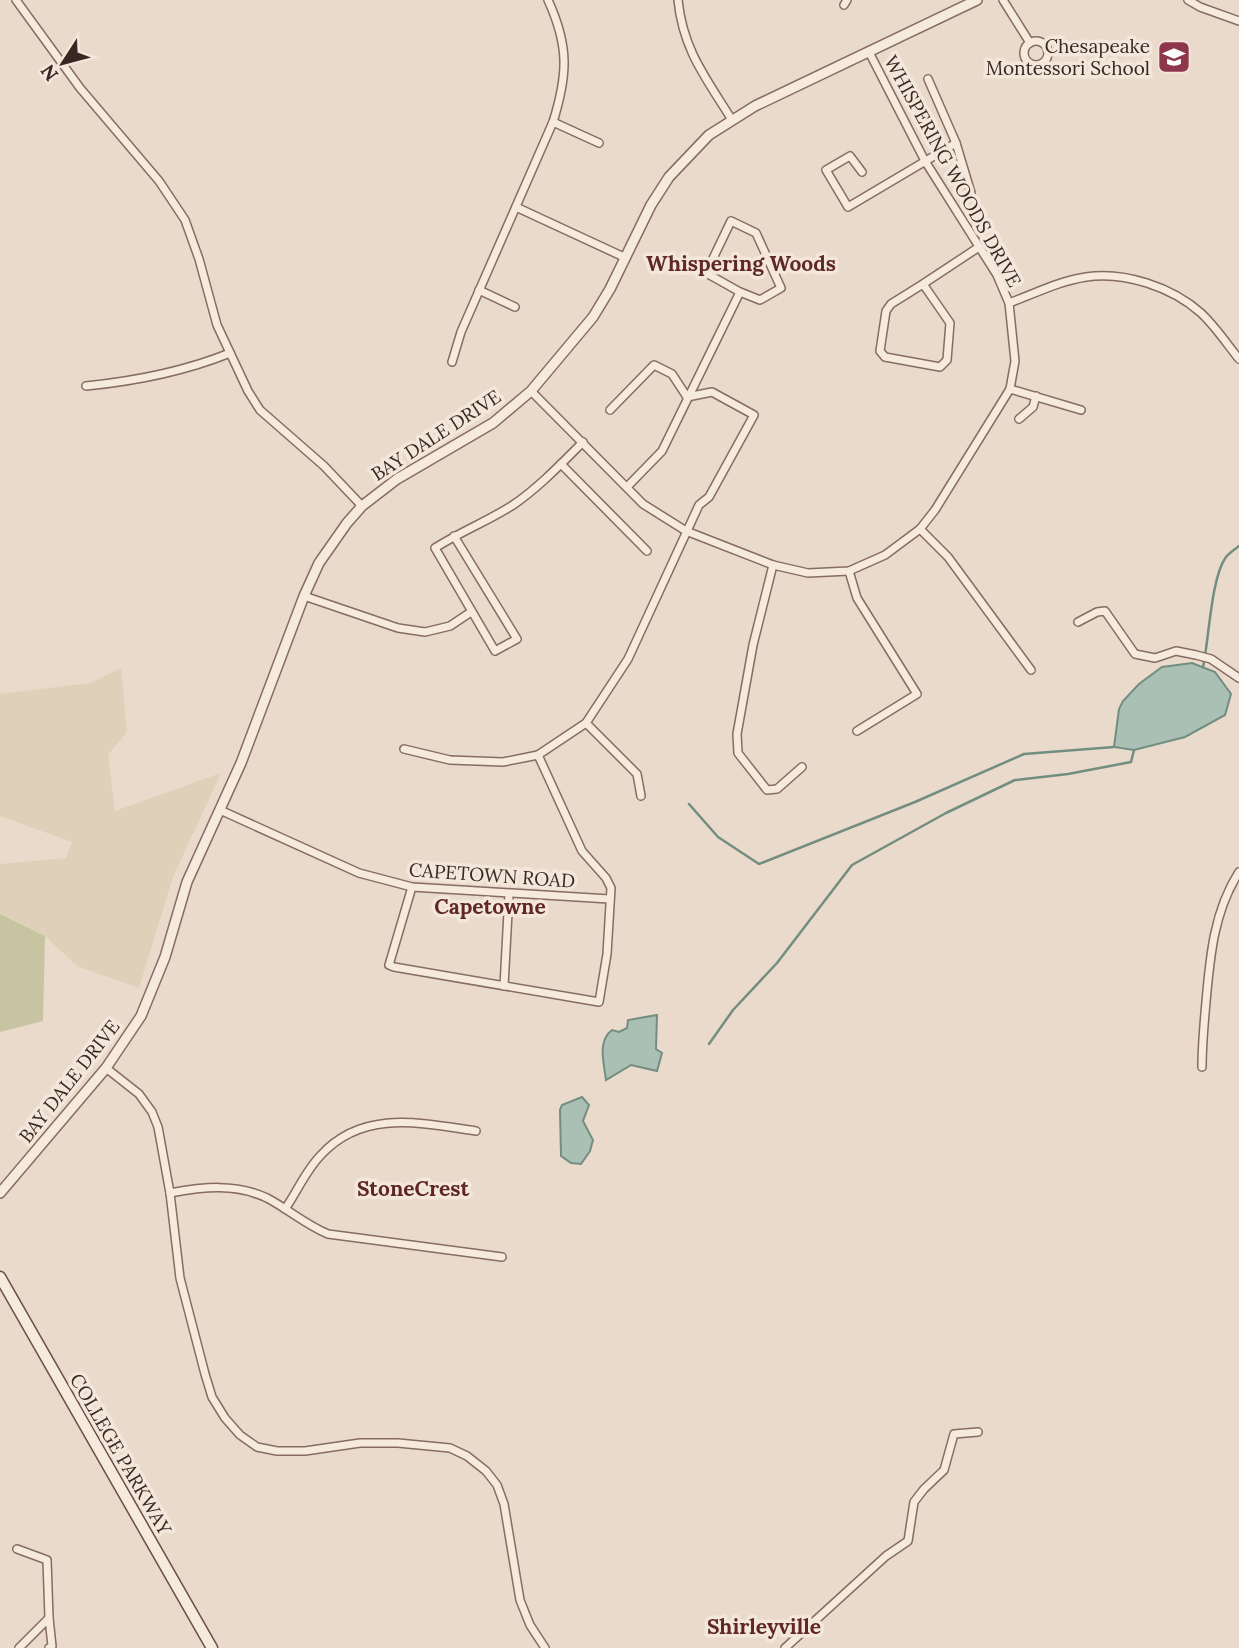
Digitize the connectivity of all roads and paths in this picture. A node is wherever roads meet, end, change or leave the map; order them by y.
1 (16, 0) edge
2 (548, 0) edge
3 (678, 0) edge
4 (977, 0) edge
5 (1003, 0) edge
6 (1188, 0) edge
7 (1239, 21) edge
8 (1030, 43) dead end
9 (869, 52) junction
10 (928, 79) dead end
11 (732, 120) junction
12 (553, 122) junction
13 (600, 143) dead end
14 (956, 143) junction
15 (925, 161) junction
16 (862, 172) dead end
17 (971, 193) dead end
18 (516, 207) junction
19 (979, 247) junction
20 (626, 258) junction
21 (923, 284) junction
22 (479, 290) junction
23 (740, 292) junction
24 (1009, 303) junction
25 (515, 307) dead end
26 (230, 354) junction
27 (1239, 359) edge
28 (452, 362) dead end
29 (86, 386) dead end
30 (1010, 389) junction
31 (531, 391) junction
32 (1036, 396) junction
33 (687, 397) junction
34 (610, 410) dead end
35 (1081, 410) dead end
36 (1019, 419) dead end
37 (583, 442) junction
38 (561, 464) junction
39 (627, 487) junction
40 (362, 506) junction
41 (920, 529) junction
42 (686, 531) junction
43 (454, 536) junction
44 (647, 551) dead end
45 (773, 565) junction
46 (849, 570) junction
47 (304, 596) junction
48 (471, 612) junction
49 (1078, 622) dead end
50 (1031, 670) dead end
51 (1239, 678) edge
52 (586, 723) junction
53 (857, 732) dead end
54 (404, 749) dead end
55 (538, 755) junction
56 (802, 767) dead end
57 (641, 796) dead end
58 (220, 810) junction
59 (1239, 872) edge
60 (412, 887) junction
61 (509, 894) junction
62 (609, 899) junction
63 (504, 986) junction
64 (1202, 1067) dead end
65 (106, 1068) junction
66 (476, 1131) dead end
67 (0, 1193) edge
68 (170, 1193) junction
69 (285, 1209) junction
70 (502, 1257) dead end
71 (0, 1277) edge
72 (978, 1432) dead end
73 (18, 1549) dead end
74 (49, 1618) junction
75 (21, 1648) edge
76 (49, 1648) edge
77 (212, 1648) edge
78 (543, 1648) edge
79 (785, 1648) edge

1 - 26 street
2 - 12 street
3 - 11 street
4 - 9 street, BAY DALE DRIVE
5 - 8 street
6 - 7 street
9 - 11 street, BAY DALE DRIVE
9 - 15 street, WHISPERING WOODS DRIVE
10 - 14 street
11 - 20 street, BAY DALE DRIVE
12 - 13 street
12 - 18 street
14 - 15 street
14 - 17 street
15 - 16 street
15 - 19 street, WHISPERING WOODS DRIVE
18 - 20 street
18 - 22 street
19 - 21 street
19 - 24 street, WHISPERING WOODS DRIVE
20 - 31 street, BAY DALE DRIVE
21 - 21 street
22 - 25 street
22 - 28 street
23 - 23 street
23 - 33 street
24 - 27 street
24 - 30 street, WHISPERING WOODS DRIVE
26 - 29 street
26 - 40 street
30 - 32 street
30 - 41 street, WHISPERING WOODS DRIVE
31 - 37 street, WHISPERING WOODS DRIVE
31 - 40 street, BAY DALE DRIVE
32 - 35 street
32 - 36 street
33 - 34 street
33 - 39 street
33 - 42 street
37 - 38 street
37 - 39 street, WHISPERING WOODS DRIVE
38 - 43 street
38 - 44 street
39 - 42 street, WHISPERING WOODS DRIVE
40 - 47 street, BAY DALE DRIVE
41 - 46 street, WHISPERING WOODS DRIVE
41 - 50 street
42 - 45 street, WHISPERING WOODS DRIVE
42 - 52 street
43 - 48 street
43 - 48 street
45 - 46 street, WHISPERING WOODS DRIVE
45 - 56 street
46 - 53 street
47 - 48 street
47 - 58 street, BAY DALE DRIVE
49 - 51 street
52 - 55 street
52 - 57 street
54 - 55 street
55 - 62 street
58 - 60 street, CAPETOWN ROAD
58 - 65 street, BAY DALE DRIVE
59 - 64 street
60 - 61 street, CAPETOWN ROAD
60 - 63 street
61 - 62 street, CAPETOWN ROAD
61 - 63 street
62 - 63 street
65 - 67 street, BAY DALE DRIVE
65 - 68 street
66 - 69 street
68 - 69 street
68 - 78 street
69 - 70 street
71 - 77 main road, COLLEGE PARKWAY
72 - 79 street
73 - 74 street
74 - 75 street
74 - 76 street

